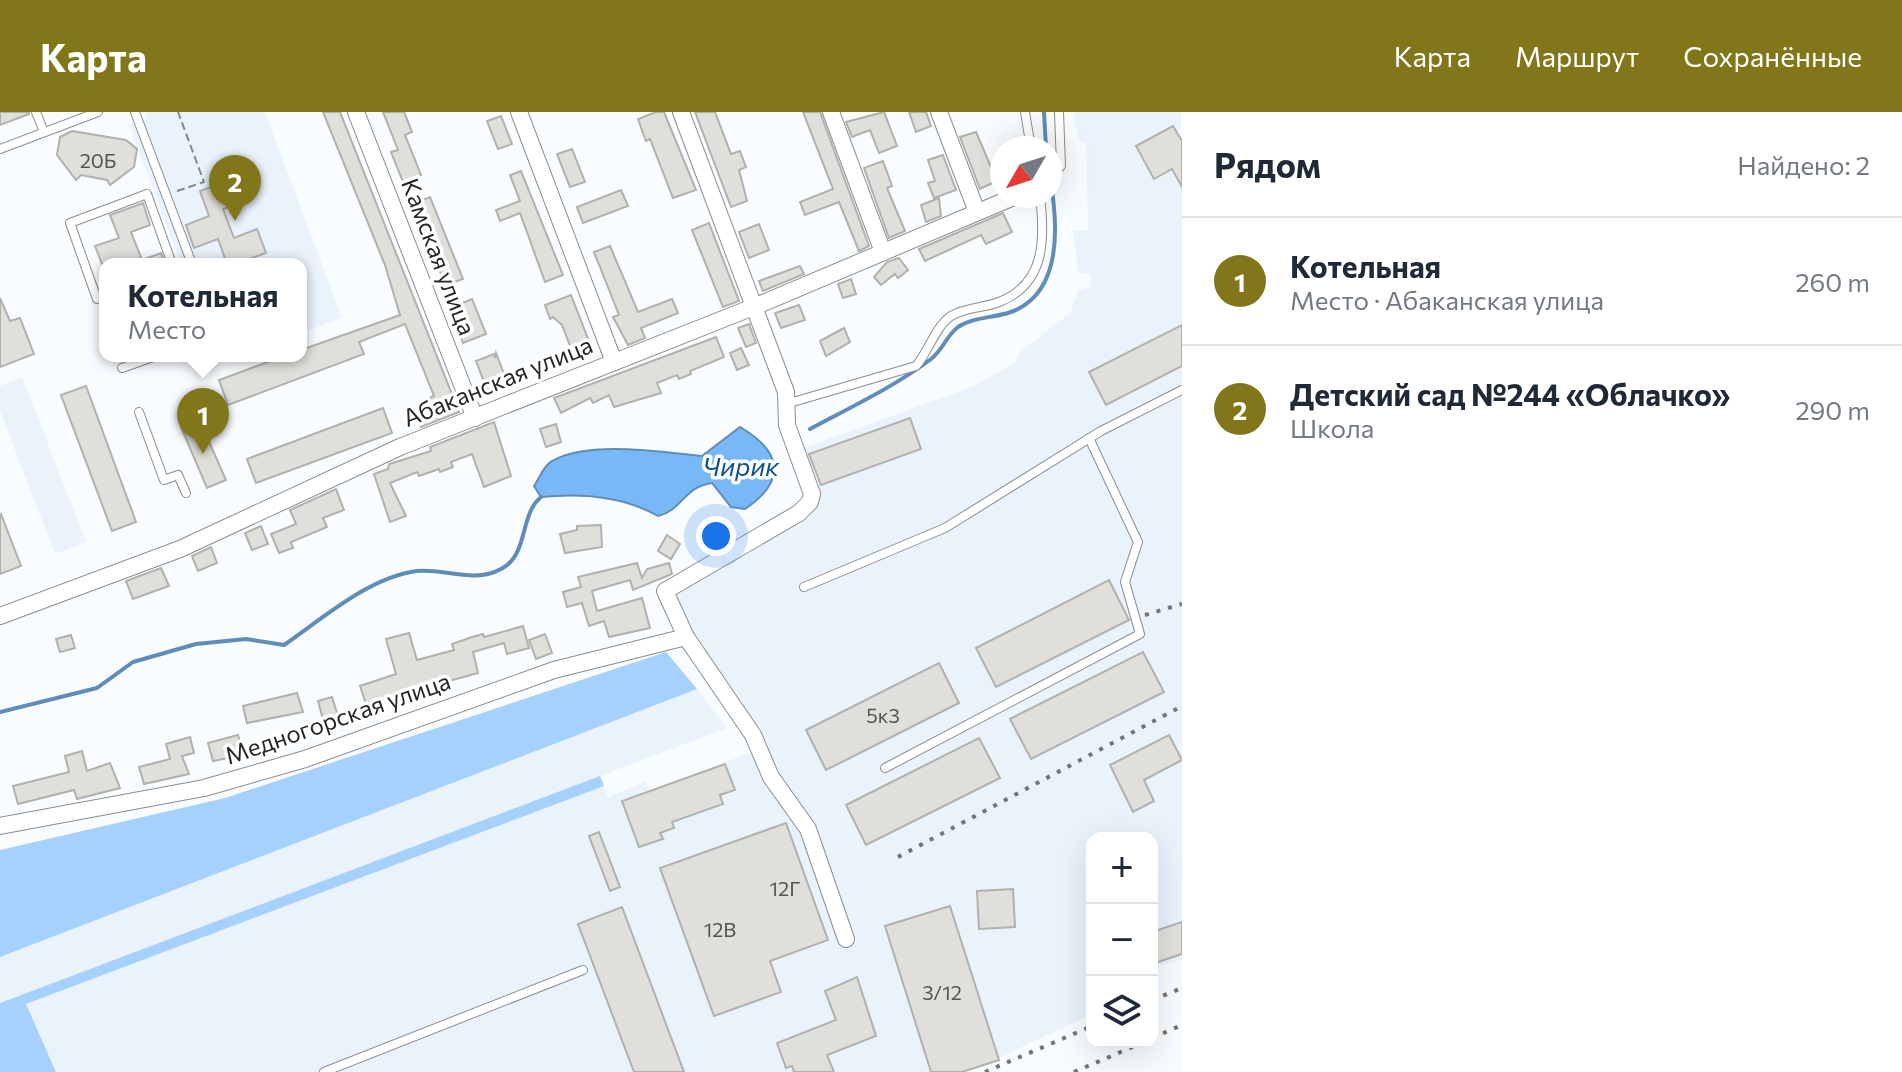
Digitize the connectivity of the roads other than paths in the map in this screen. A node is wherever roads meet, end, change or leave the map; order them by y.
1 (36, 112) edge
2 (98, 112) edge
3 (135, 112) edge
4 (356, 112) edge
5 (519, 112) edge
6 (681, 112) edge
7 (831, 112) edge
8 (939, 112) edge
9 (1025, 112) edge
10 (1059, 112) edge
11 (44, 132) junction
12 (1029, 136) edge
13 (1060, 136) edge
14 (0, 149) edge
15 (990, 207) edge
16 (1041, 208) edge
17 (977, 212) junction
18 (883, 252) junction
19 (170, 258) edge
20 (190, 258) edge
21 (97, 299) dead end
22 (756, 306) junction
23 (139, 362) edge
24 (614, 362) junction
25 (122, 368) dead end
26 (1182, 390) edge
27 (785, 404) junction
28 (139, 412) dead end
29 (475, 418) junction
30 (1089, 438) junction
31 (186, 493) dead end
32 (804, 587) dead end
33 (0, 616) edge
34 (686, 637) junction
35 (885, 768) dead end
36 (0, 826) edge
37 (846, 939) dead end
38 (583, 970) dead end
39 (324, 1072) edge

1 - 11 lane
2 - 11 lane
3 - 20 lane
4 - 29 street, Камская улица
5 - 24 street
6 - 22 street
7 - 18 street
8 - 17 street
9 - 12 lane
10 - 13 lane
11 - 14 lane
15 - 17 street, Абаканская улица
16 - 27 lane
17 - 18 street, Абаканская улица
18 - 22 street, Абаканская улица
19 - 21 lane
22 - 24 street, Абаканская улица
22 - 27 street
23 - 25 lane
24 - 29 street, Абаканская улица
26 - 30 lane
27 - 34 street
28 - 31 lane
29 - 33 street, Абаканская улица
30 - 32 lane
30 - 35 lane
34 - 36 street, Медногорская улица
34 - 37 street
38 - 39 lane

